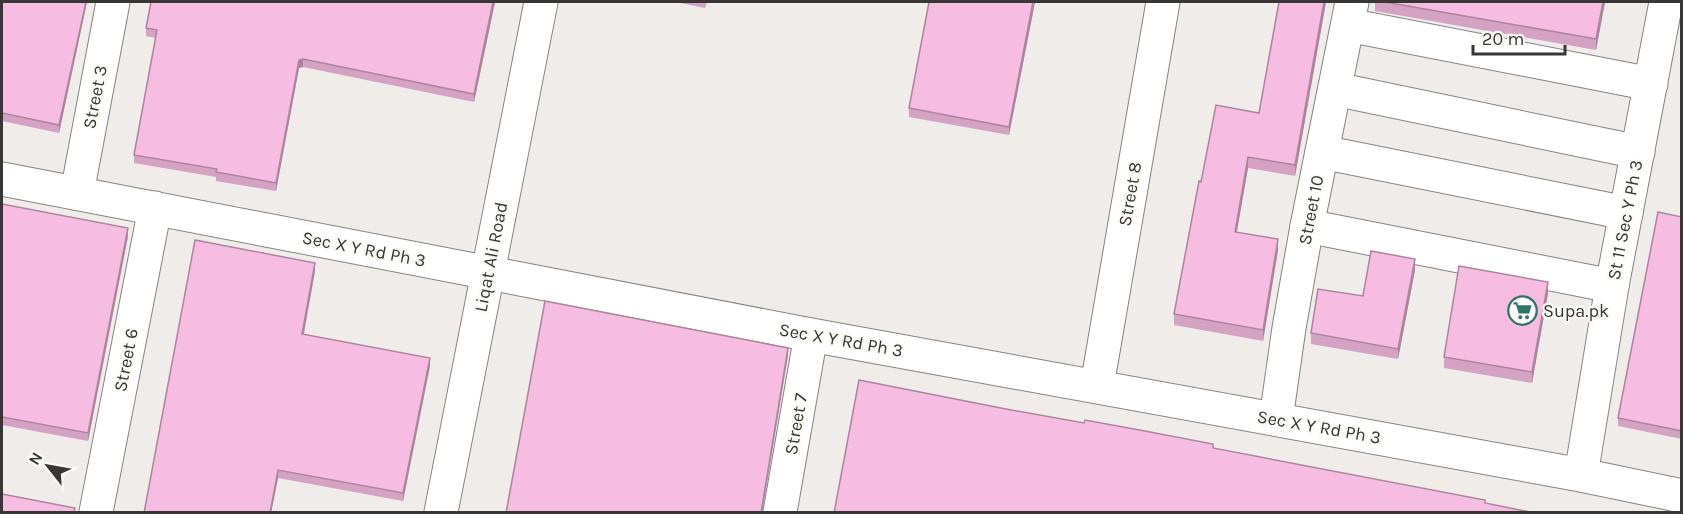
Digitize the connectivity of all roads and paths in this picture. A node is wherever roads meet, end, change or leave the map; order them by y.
1 (113, 2) edge
2 (542, 2) edge
3 (1163, 2) edge
4 (1666, 2) edge
5 (1350, 14) edge
6 (1651, 84) junction
7 (1335, 89) junction
8 (1323, 152) junction
9 (1638, 152) junction
10 (2, 179) edge
11 (77, 193) junction
12 (155, 208) junction
13 (1626, 213) junction
14 (1307, 226) junction
15 (487, 273) junction
16 (1612, 286) junction
17 (811, 335) junction
18 (1097, 386) junction
19 (1276, 419) junction
20 (1581, 475) junction
21 (1682, 496) edge
22 (96, 513) edge
23 (441, 513) edge
24 (780, 513) edge

1 - 11 street, Street 3
2 - 15 street, Liqat Ali Road
3 - 18 street, Street 8
4 - 6 street, St 11 Sec Y Ph 3
5 - 6 street
5 - 7 street, Street 10
6 - 9 street, St 11 Sec Y Ph 3
7 - 8 street, Street 10
7 - 9 street
8 - 13 street
8 - 14 street, Street 10
9 - 13 street, St 11 Sec Y Ph 3
10 - 11 street, Sec X Y Rd Ph 3
11 - 12 street, Sec X Y Rd Ph 3
12 - 15 street, Sec X Y Rd Ph 3
12 - 22 street, Street 6
13 - 16 street, St 11 Sec Y Ph 3
14 - 16 street
14 - 19 street, Street 10
15 - 17 street, Sec X Y Rd Ph 3
15 - 23 street, Liqat Ali Road
16 - 20 street, St 11 Sec Y Ph 3
17 - 18 street, Sec X Y Rd Ph 3
17 - 24 street, Street 7
18 - 19 street, Sec X Y Rd Ph 3
19 - 20 street, Sec X Y Rd Ph 3
20 - 21 street, Sec X Y Rd Ph 3

